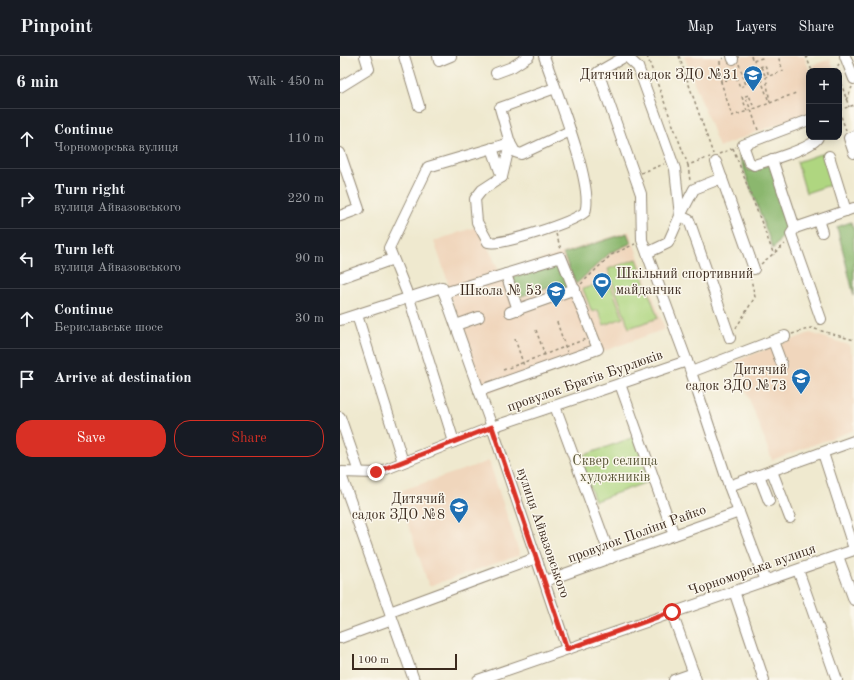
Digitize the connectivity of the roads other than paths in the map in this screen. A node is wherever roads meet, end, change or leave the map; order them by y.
1 (365, 56) edge
2 (404, 56) edge
3 (438, 56) edge
4 (450, 56) edge
5 (529, 56) edge
6 (544, 56) edge
7 (626, 56) edge
8 (845, 56) edge
9 (496, 73) dead end
10 (854, 80) edge
11 (340, 87) edge
12 (555, 88) junction
13 (419, 106) dead end
14 (806, 121) edge
15 (570, 131) junction
16 (851, 137) edge
17 (816, 140) edge
18 (510, 143) junction
19 (492, 148) junction
20 (340, 152) edge
21 (854, 153) edge
22 (518, 154) junction
23 (829, 156) dead end
24 (507, 158) junction
25 (715, 159) road end
26 (772, 159) junction
27 (502, 177) junction
28 (722, 178) junction
29 (850, 210) edge
30 (340, 216) edge
31 (680, 216) junction
32 (818, 220) junction
33 (794, 232) junction
34 (822, 232) dead end
35 (647, 253) junction
36 (393, 259) junction
37 (754, 269) road end
38 (506, 274) junction
39 (340, 278) edge
40 (575, 289) junction
41 (443, 290) junction
42 (409, 298) junction
43 (357, 315) junction
44 (479, 317) dead end
45 (821, 319) dead end
46 (340, 320) edge
47 (456, 325) junction
48 (785, 336) road end
49 (730, 338) road end
50 (772, 341) junction
51 (687, 362) junction
52 (782, 365) dead end
53 (691, 372) junction
54 (620, 384) junction
55 (479, 391) junction
56 (554, 406) junction
57 (340, 417) edge
58 (492, 427) junction
59 (854, 441) edge
60 (454, 442) junction
61 (823, 453) junction
62 (403, 462) junction
63 (772, 471) junction
64 (340, 472) edge
65 (359, 472) junction
66 (759, 476) junction
67 (729, 486) junction
68 (769, 501) dead end
69 (739, 512) junction
70 (790, 518) dead end
71 (674, 535) junction
72 (854, 550) edge
73 (838, 556) junction
74 (536, 558) junction
75 (611, 558) junction
76 (798, 570) junction
77 (545, 581) junction
78 (765, 581) junction
79 (734, 591) junction
80 (854, 600) edge
81 (672, 612) junction
82 (391, 616) junction
83 (340, 638) edge
84 (567, 649) junction
85 (695, 677) edge
86 (414, 680) edge
87 (478, 680) edge
88 (674, 680) edge
89 (764, 680) edge
90 (837, 680) edge

1 - 11 street
2 - 13 street
3 - 4 street
5 - 9 street
6 - 12 street
7 - 31 street
7 - 35 street
8 - 10 street
12 - 15 street
12 - 18 street
14 - 26 street
15 - 22 street
15 - 27 street
16 - 21 street
17 - 26 street
18 - 19 street
18 - 22 street
18 - 24 street
19 - 27 street
19 - 36 street
20 - 30 street
22 - 24 street
23 - 29 street
24 - 27 street
25 - 28 street
26 - 33 street
28 - 31 street
28 - 37 street
29 - 32 street
31 - 35 street
31 - 49 street
32 - 33 street
32 - 34 street
33 - 45 street
35 - 51 street
36 - 39 street
36 - 42 street
38 - 40 street
38 - 40 street
38 - 41 street
40 - 55 street
41 - 42 street
41 - 47 street, вулиця Айвазовського
42 - 43 street
42 - 60 street
43 - 46 street
43 - 62 street
44 - 47 street
47 - 55 street, вулиця Айвазовського
48 - 50 street
50 - 52 street
50 - 53 street
51 - 53 street
51 - 54 street, провулок Братів Бурлюків
53 - 67 street
54 - 56 street, провулок Братів Бурлюків
54 - 71 street
55 - 58 street, вулиця Айвазовського
56 - 58 street, провулок Братів Бурлюків
56 - 75 street
57 - 65 street
58 - 60 street
58 - 74 street, вулиця Айвазовського
59 - 61 street
60 - 62 street
61 - 63 street
61 - 72 street
62 - 65 street
63 - 66 street
63 - 70 street
64 - 65 street
64 - 82 street
66 - 67 street
66 - 68 street
67 - 69 street
69 - 71 street, провулок Поліни Райко
69 - 78 street
71 - 75 street, провулок Поліни Райко
72 - 73 street, Чорноморська вулиця
73 - 76 street, Чорноморська вулиця
73 - 80 street
74 - 77 street, вулиця Айвазовського
74 - 82 street
75 - 77 street, провулок Поліни Райко
76 - 78 street, Чорноморська вулиця
76 - 90 street
77 - 84 street, вулиця Айвазовського
78 - 79 street, Чорноморська вулиця
79 - 81 street, Чорноморська вулиця
79 - 89 street
81 - 84 street, Чорноморська вулиця
81 - 85 street
82 - 83 street
82 - 86 street
84 - 87 street, Чорноморська вулиця
85 - 88 street

